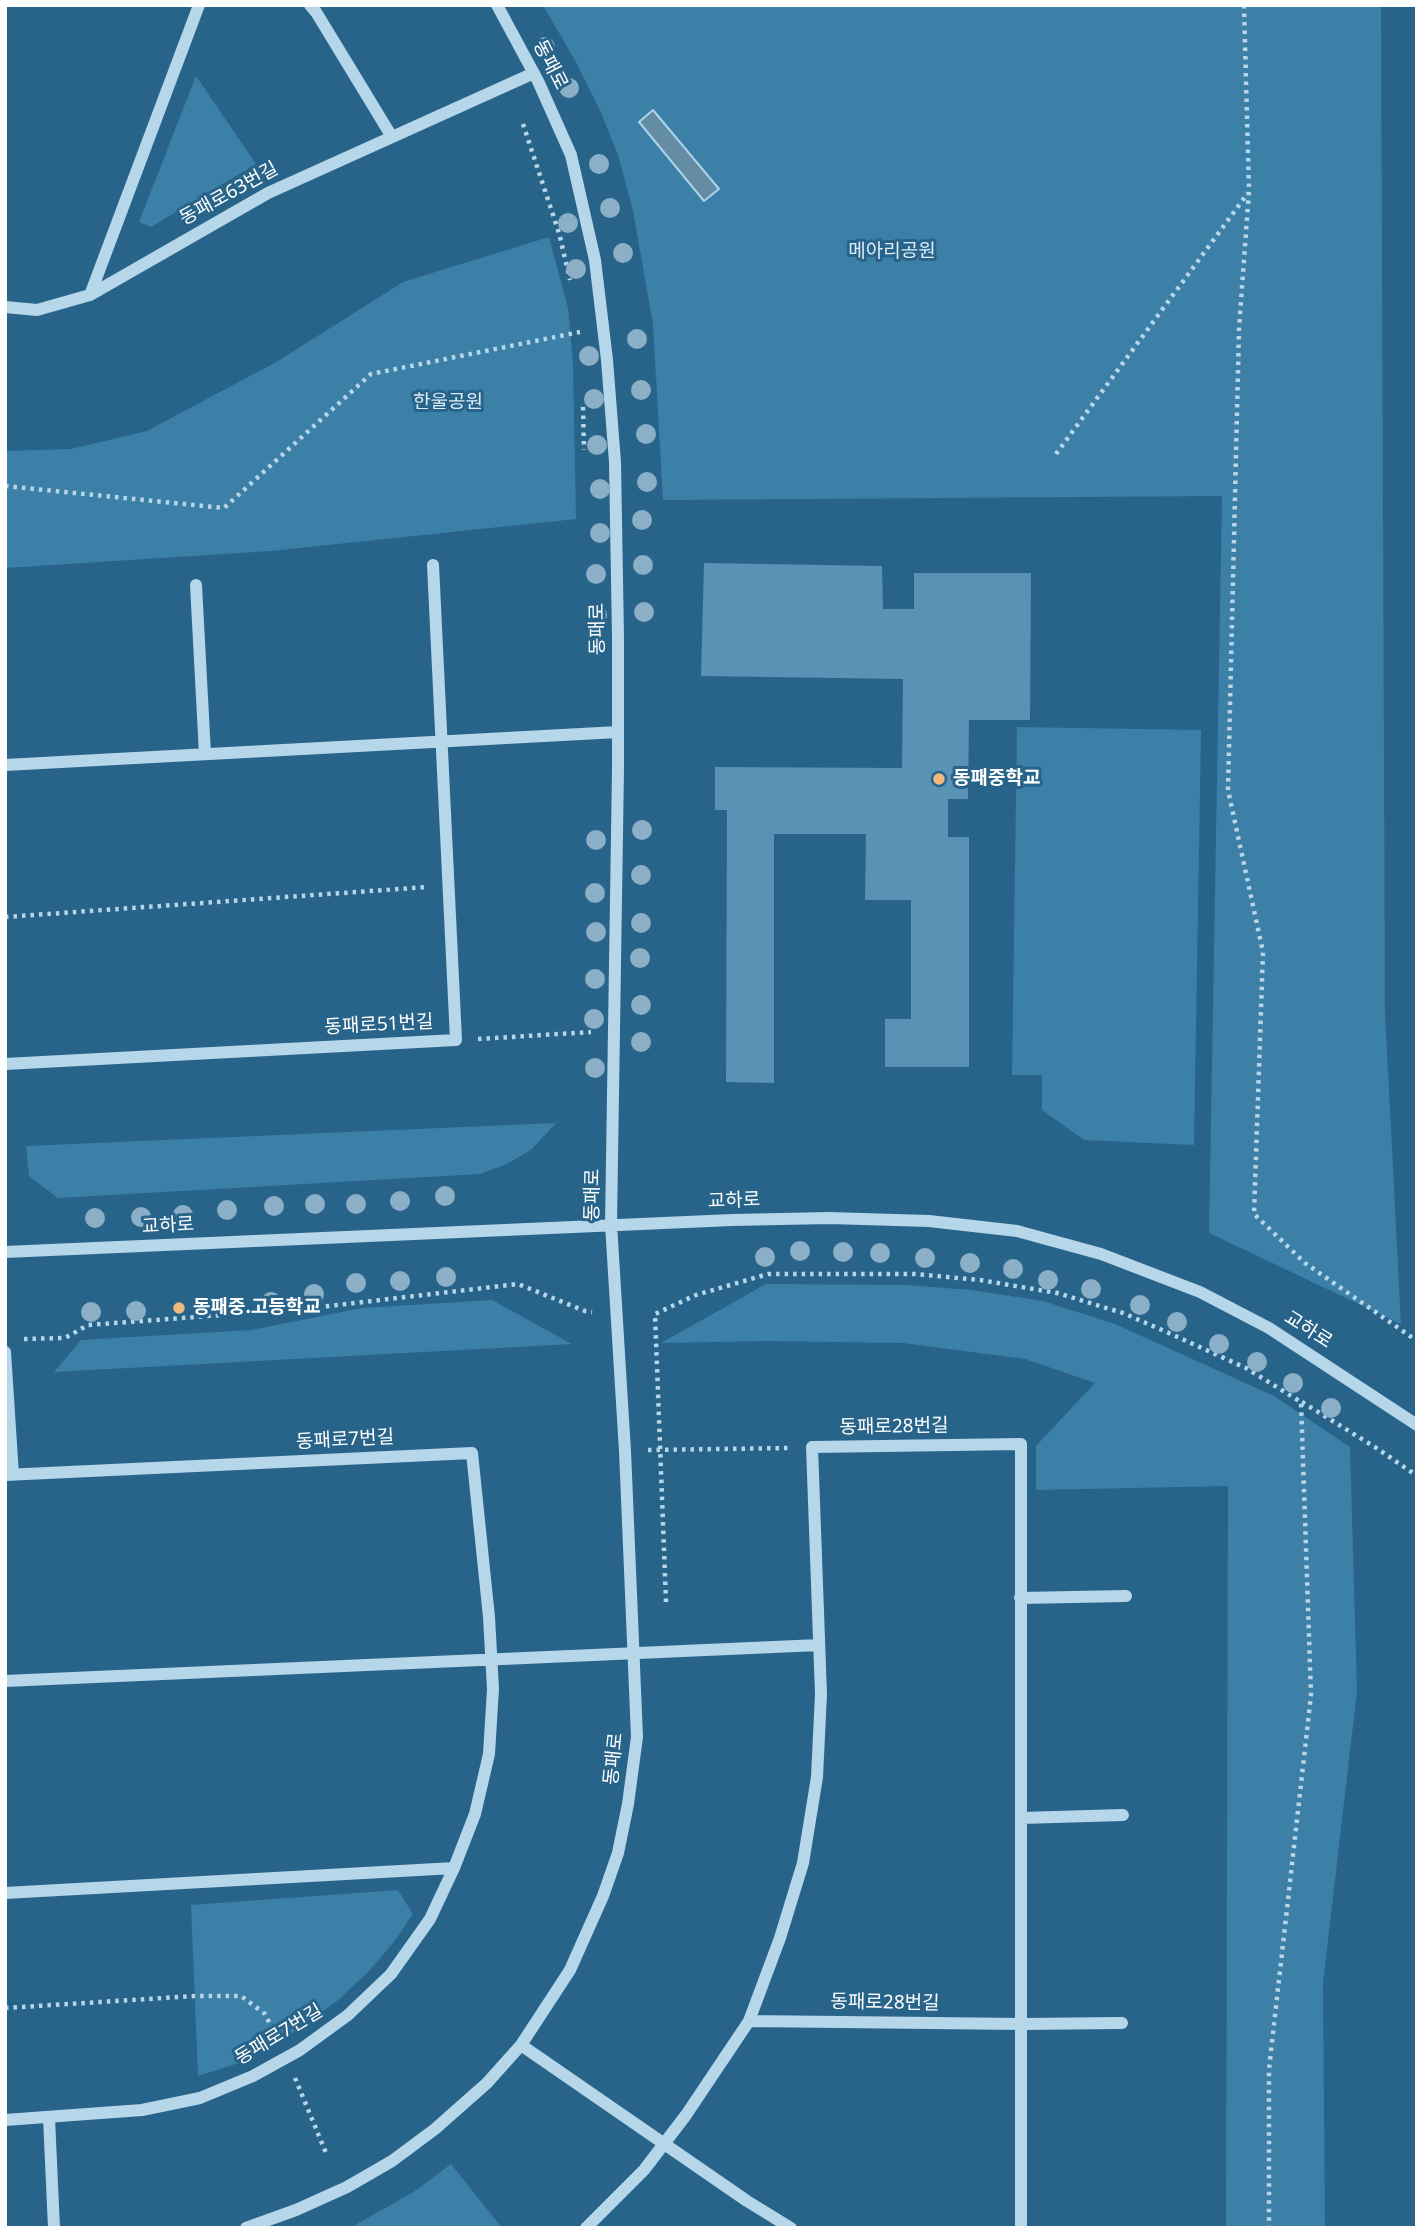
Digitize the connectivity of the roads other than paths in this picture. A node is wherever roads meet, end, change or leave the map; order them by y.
1 (199, 5) edge
2 (310, 5) edge
3 (497, 5) edge
4 (534, 73) junction
5 (392, 136) junction
6 (90, 295) junction
7 (5, 307) edge
8 (433, 565) dead end
9 (197, 585) dead end
10 (618, 732) junction
11 (442, 741) junction
12 (205, 754) junction
13 (5, 765) edge
14 (5, 1064) edge
15 (611, 1224) junction
16 (5, 1252) edge
17 (5, 1352) edge
18 (1417, 1425) edge
19 (9, 1475) edge
20 (1126, 1596) dead end
21 (1020, 1598) junction
22 (819, 1646) junction
23 (635, 1654) junction
24 (492, 1660) junction
25 (5, 1681) edge
26 (1123, 1815) dead end
27 (1021, 1818) junction
28 (454, 1868) junction
29 (5, 1893) edge
30 (749, 2021) junction
31 (1122, 2023) dead end
32 (1021, 2024) junction
33 (521, 2045) junction
34 (49, 2118) junction
35 (5, 2120) edge
36 (663, 2145) junction
37 (54, 2228) edge
38 (246, 2228) edge
39 (586, 2228) edge
40 (791, 2228) edge
41 (1021, 2228) edge

1 - 6 street
2 - 5 street
3 - 4 street, 동패로
4 - 5 street, 동패로63번길
4 - 10 street, 동패로
5 - 6 street, 동패로63번길
6 - 7 street, 동패로63번길
8 - 11 street, 동패로51번길
9 - 12 street
10 - 11 street
10 - 15 street, 동패로
11 - 12 street
11 - 14 street, 동패로51번길
12 - 13 street
15 - 16 street, 교하로
15 - 18 street, 교하로
15 - 23 street, 동패로
17 - 19 street, 동패로7번길
19 - 24 street, 동패로7번길
20 - 21 street
21 - 22 street, 동패로28번길
21 - 27 street, 동패로28번길
22 - 23 street
22 - 30 street
23 - 24 street
23 - 33 street, 동패로
24 - 25 street
24 - 28 street, 동패로7번길
26 - 27 street
27 - 32 street, 동패로28번길
28 - 29 street
28 - 34 street, 동패로7번길
30 - 32 street, 동패로28번길
30 - 36 street
31 - 32 street, 동패로28번길
32 - 41 street, 동패로28번길
33 - 36 street
33 - 38 street, 동패로
34 - 35 street, 동패로7번길
34 - 37 street
36 - 39 street
36 - 40 street

